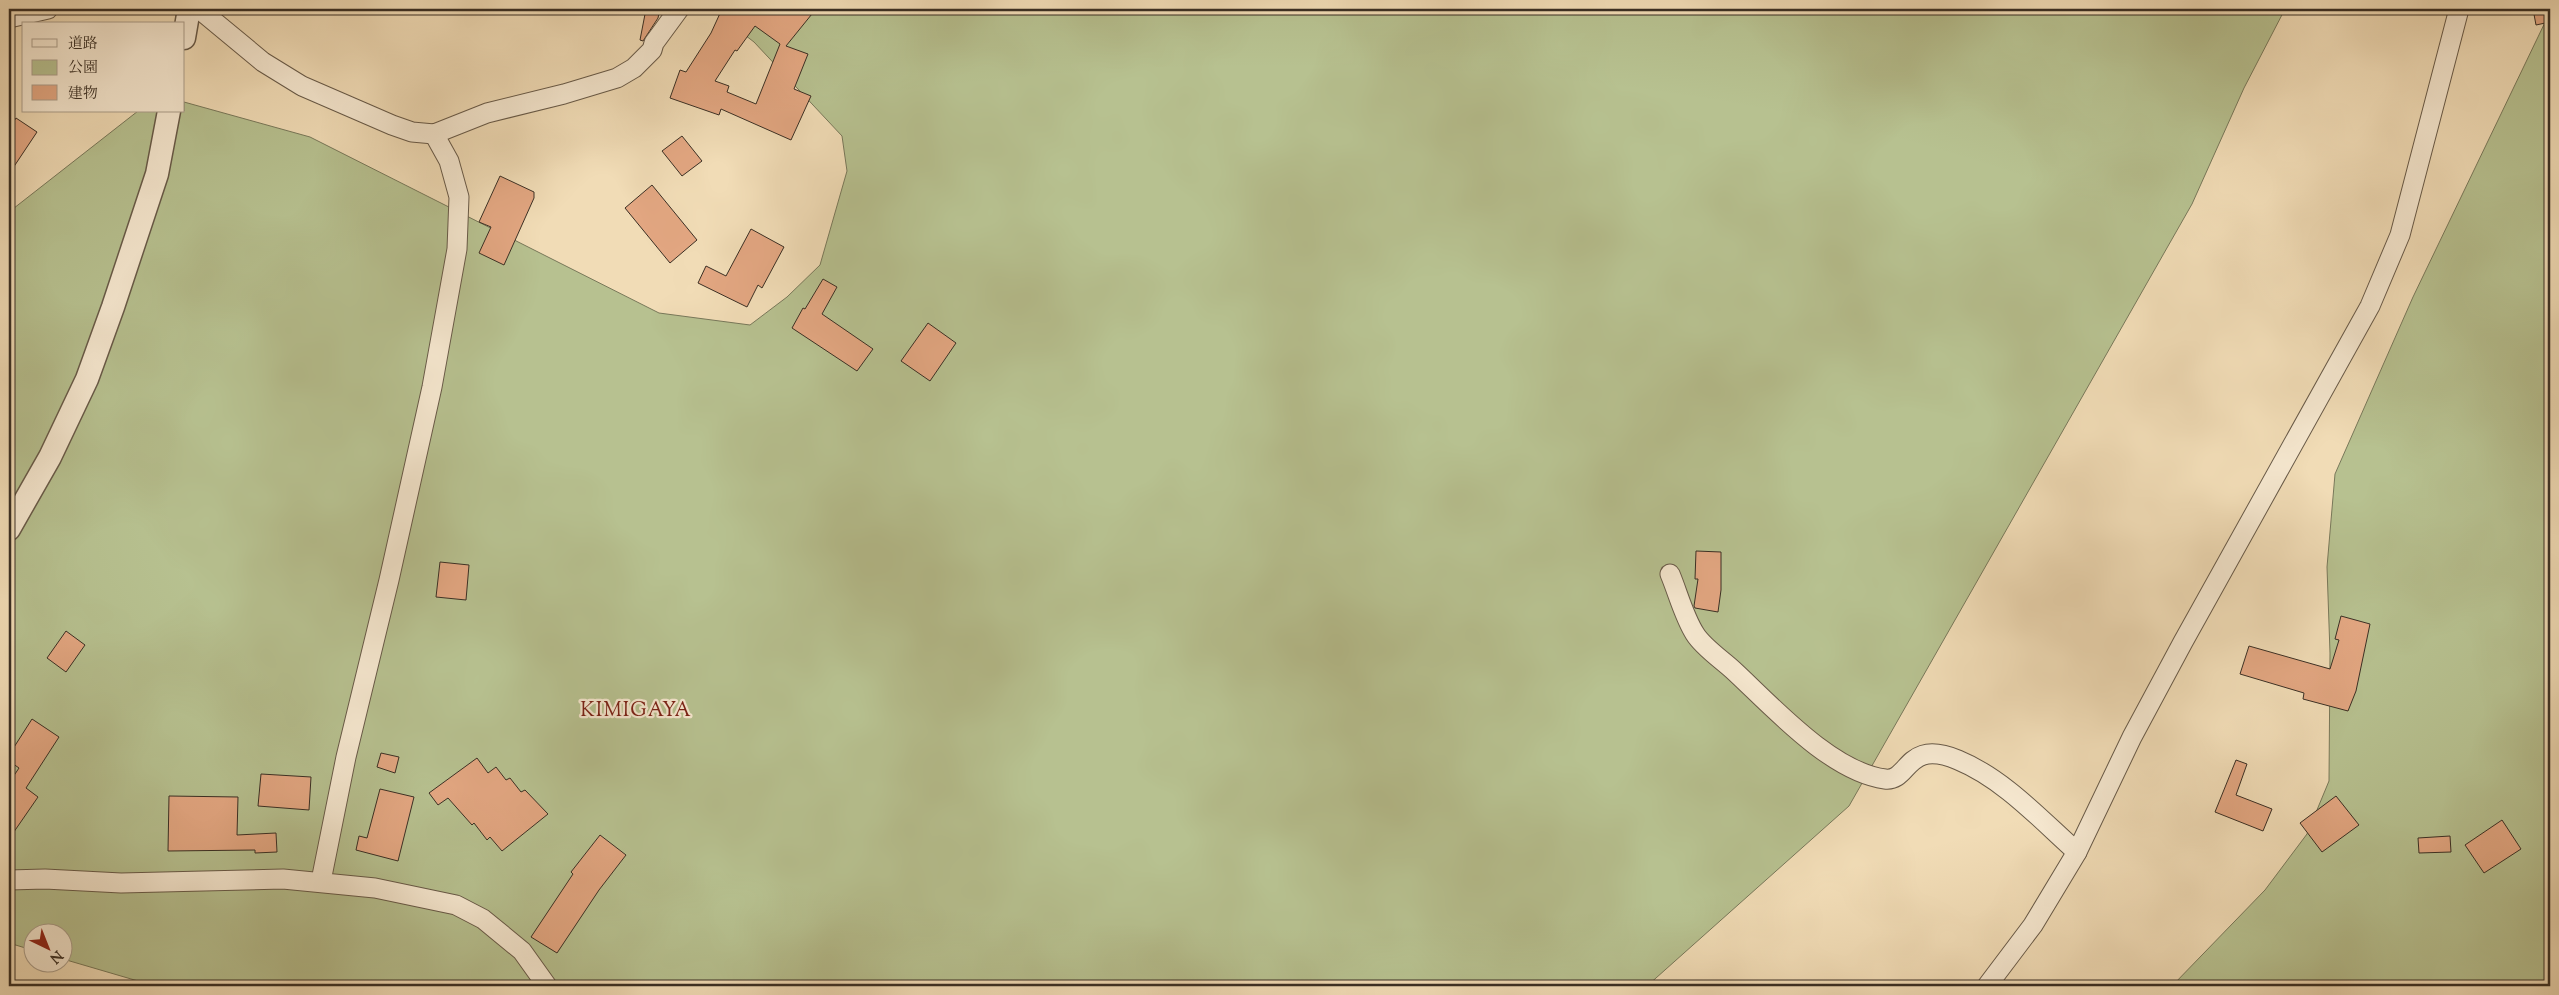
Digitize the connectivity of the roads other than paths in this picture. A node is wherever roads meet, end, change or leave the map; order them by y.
1 (48, 9) edge
2 (189, 9) edge
3 (199, 9) edge
4 (679, 9) edge
5 (2459, 9) edge
6 (9, 18) edge
7 (185, 32) edge
8 (169, 112) edge
9 (434, 134) junction
10 (9, 529) edge
11 (1670, 574) dead end
12 (2077, 852) junction
13 (9, 880) edge
14 (321, 881) junction
15 (547, 986) edge
16 (1987, 986) edge

1 - 6 street
2 - 7 street
3 - 9 street
4 - 9 street
5 - 12 street
8 - 10 street
9 - 14 street
11 - 12 street
12 - 16 street
13 - 14 street
14 - 15 street

